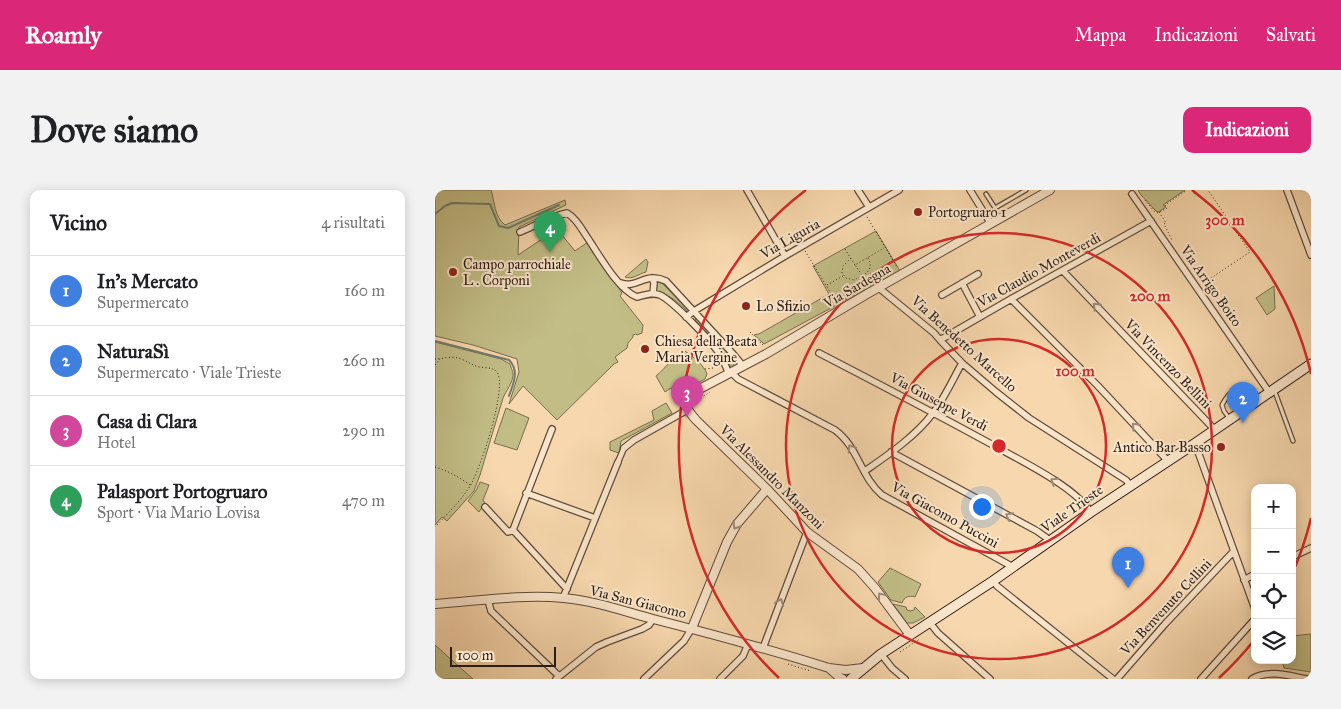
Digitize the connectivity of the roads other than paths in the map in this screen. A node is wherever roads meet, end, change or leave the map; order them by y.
1 (747, 190) edge
2 (859, 190) edge
3 (899, 190) edge
4 (970, 190) edge
5 (1026, 190) edge
6 (1050, 190) edge
7 (1287, 190) edge
8 (1132, 191) edge
9 (986, 194) dead end
10 (869, 208) junction
11 (1151, 221) junction
12 (991, 224) junction
13 (520, 232) dead end
14 (1311, 255) edge
15 (785, 256) junction
16 (1063, 271) junction
17 (978, 274) dead end
18 (652, 278) junction
19 (619, 282) junction
20 (962, 283) junction
21 (879, 288) junction
22 (653, 293) junction
23 (942, 295) dead end
24 (1011, 299) junction
25 (694, 310) junction
26 (686, 317) junction
27 (980, 317) junction
28 (939, 340) junction
29 (819, 353) dead end
30 (962, 363) junction
31 (1311, 364) edge
32 (743, 366) junction
33 (730, 373) junction
34 (1272, 390) junction
35 (1251, 404) junction
36 (687, 410) junction
37 (933, 413) junction
38 (1230, 419) junction
39 (552, 429) dead end
40 (1215, 430) junction
41 (1293, 441) dead end
42 (1194, 444) junction
43 (625, 448) joint
44 (891, 452) junction
45 (1168, 461) junction
46 (618, 462) joint
47 (865, 472) junction
48 (1131, 486) junction
49 (767, 489) junction
50 (526, 493) junction
51 (485, 507) dead end
52 (1091, 512) junction
53 (595, 518) junction
54 (513, 530) junction
55 (807, 532) junction
56 (1051, 541) junction
57 (1311, 548) edge
58 (1233, 552) junction
59 (1296, 555) edge
60 (1013, 567) junction
61 (1251, 576) edge
62 (1244, 580) junction
63 (993, 581) junction
64 (567, 589) junction
65 (563, 598) junction
66 (1251, 598) edge
67 (488, 600) junction
68 (435, 604) edge
69 (653, 619) junction
70 (1254, 619) edge
71 (930, 623) junction
72 (692, 628) junction
73 (910, 635) junction
74 (748, 644) junction
75 (763, 648) junction
76 (881, 654) junction
77 (829, 668) junction
78 (863, 668) junction
79 (845, 670) junction
80 (557, 677) edge
81 (845, 678) edge
82 (644, 679) edge
83 (720, 679) edge
84 (905, 679) edge
85 (990, 679) edge
86 (1113, 679) edge
87 (1117, 679) edge
88 (1201, 679) edge
89 (1252, 679) edge
90 (1307, 679) edge

1 - 15 street
2 - 10 street
3 - 10 street, Via Liguria
4 - 12 street
5 - 9 lane
6 - 12 street, Via Sardegna
7 - 14 street
8 - 11 street, Via Arrigo Boito
10 - 15 street, Via Liguria
11 - 16 street, Via Claudio Monteverdi
11 - 34 street, Via Arrigo Boito
12 - 21 street, Via Sardegna
13 - 19 street
15 - 25 street, Via Liguria
16 - 24 street, Via Claudio Monteverdi
40 -> 16 street, Via Vincenzo Bellini
17 - 20 street
18 - 19 street
18 - 22 street
18 - 25 street
19 - 22 street
20 - 23 street
20 - 27 street
21 - 28 street, Via Benedetto Marcello
21 - 32 street, Via Sardegna
22 - 26 street
24 - 27 street, Via Claudio Monteverdi
45 -> 24 street
25 - 26 street, Via Liguria
25 - 32 street
26 - 33 street
27 - 28 street, Via Claudio Monteverdi
28 - 30 street, Via Benedetto Marcello
29 - 37 street, Via Giuseppe Verdi
30 - 37 street
30 - 48 street, Via Benedetto Marcello
31 - 34 main road, Viale Trieste
32 - 33 street, Via Sardegna
33 - 36 street, Via Sardegna
47 -> 33 street, Via Giacomo Puccini
34 - 35 main road, Viale Trieste
34 - 41 lane
35 - 38 main road, Viale Trieste
35 - 38 lane
36 - 43 street
36 - 49 street, Via Alessandro Manzoni
37 - 44 street
52 -> 37 street, Via Giuseppe Verdi
38 - 40 main road, Viale Trieste
39 - 50 street
40 - 42 main road, Viale Trieste
42 - 45 main road, Viale Trieste
42 - 58 street
43 - 46 street
44 - 47 street
56 -> 44 street
45 - 48 main road, Viale Trieste
46 - 53 street
47 - 60 street, Via Giacomo Puccini
48 - 52 main road, Viale Trieste
49 - 55 street, Via Alessandro Manzoni
49 -> 72 street
50 - 53 street
50 - 54 street
51 - 54 street
52 - 56 main road, Viale Trieste
53 - 64 street
54 - 64 street
73 -> 55 street, Via Alessandro Manzoni
75 -> 55 street
56 - 60 main road, Viale Trieste
57 - 59 street
58 - 62 street
58 - 87 street, Via Benvenuto Cellini
60 - 63 main road, Viale Trieste
61 - 62 street
62 - 66 street
63 - 71 main road, Viale Trieste
63 - 86 street
64 - 65 street
65 - 67 street, Via San Giacomo
65 - 69 street, Via San Giacomo
67 - 68 street, Via San Giacomo
67 - 80 street
69 - 72 street, Via San Giacomo
69 - 80 street
70 - 88 street
71 - 73 main road, Viale Trieste
71 - 85 street
72 - 74 street, Via San Giacomo
72 - 82 street
73 - 76 main road, Viale Trieste
74 - 75 street, Via San Giacomo
74 - 83 street
75 - 77 street, Via San Giacomo
76 - 78 main road, Viale Trieste
76 - 84 street
77 - 79 street, Via San Giacomo
77 - 81 street, Via San Giacomo
78 - 79 street, Via San Giacomo
78 - 81 main road, Viale Trieste
79 - 81 street, Via San Giacomo
89 - 90 street

